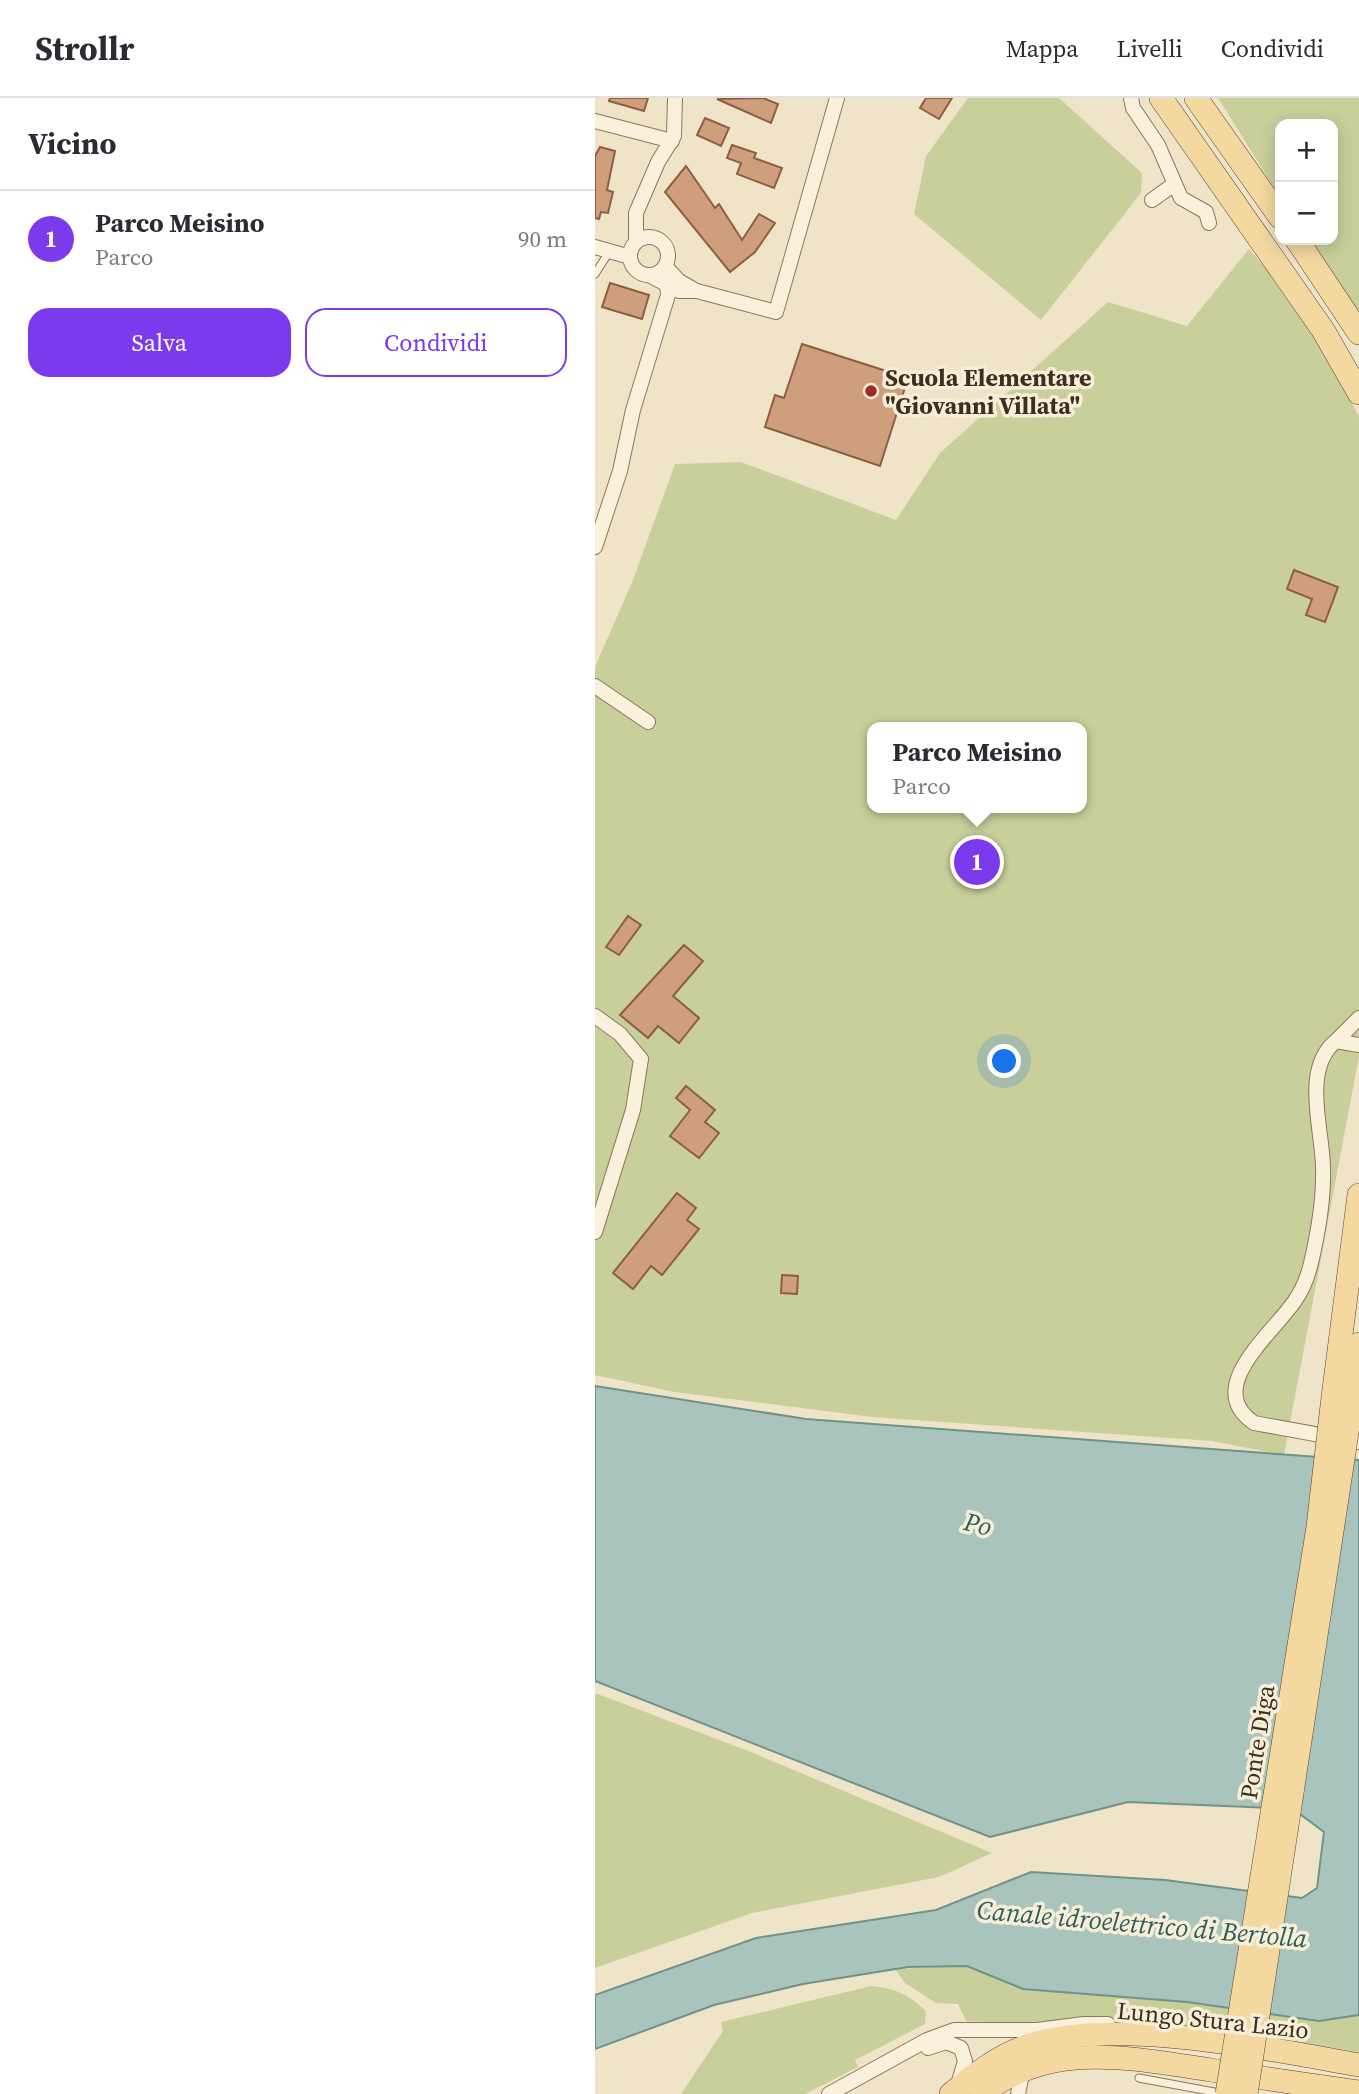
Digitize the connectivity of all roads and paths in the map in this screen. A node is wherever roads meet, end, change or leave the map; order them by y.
1 (675, 98) edge
2 (837, 98) edge
3 (1131, 98) edge
4 (1161, 98) edge
5 (1196, 98) edge
6 (595, 121) edge
7 (672, 141) junction
8 (1173, 185) junction
9 (1152, 200) dead end
10 (640, 203) junction
11 (1275, 210) edge
12 (1209, 223) dead end
13 (652, 237) junction
14 (636, 242) junction
15 (1300, 245) edge
16 (602, 249) edge
17 (630, 257) junction
18 (665, 266) junction
19 (595, 274) edge
20 (649, 275) junction
21 (667, 285) junction
22 (697, 292) junction
23 (1359, 333) edge
24 (1359, 393) edge
25 (595, 547) edge
26 (595, 687) edge
27 (648, 722) dead end
28 (595, 1016) edge
29 (1359, 1018) edge
30 (1336, 1041) junction
31 (1359, 1045) edge
32 (1359, 1195) edge
33 (595, 1232) edge
34 (1359, 1344) edge
35 (1343, 1398) junction
36 (1359, 1442) edge
37 (1217, 2042) junction
38 (1359, 2065) edge
39 (1023, 2069) junction
40 (872, 2071) junction
41 (1139, 2078) dead end
42 (1286, 2088) edge
43 (954, 2092) edge
44 (1359, 2092) edge
45 (829, 2094) edge
46 (981, 2094) edge
47 (1017, 2094) edge
48 (1227, 2094) edge
49 (1246, 2094) edge

1 - 7 street
2 - 22 street
3 - 8 street
4 - 24 main road
5 - 11 main road
6 - 7 street
7 - 10 street
8 - 9 street
8 - 12 street
10 - 13 street
10 - 14 street
13 - 14 street
13 - 18 street
14 - 17 street
15 - 23 main road
16 - 17 street
16 - 19 lane
17 - 20 street
18 - 20 street
18 - 22 street
20 - 21 street
21 - 22 street
21 - 25 street
26 - 27 street
28 - 33 street
29 - 30 street
30 - 31 street
30 - 36 street
32 - 35 main road
34 - 35 main road
35 - 48 main road, Ponte Diga, bridge
35 - 49 main road, Ponte Diga, bridge
37 - 38 main road, Lungo Stura Lazio
37 - 40 street
37 - 43 main road, Lungo Stura Lazio
39 - 42 main road, Lungo Stura Lazio
39 - 46 main road, Lungo Stura Lazio
39 - 47 street
40 - 43 street
40 - 45 street
41 - 48 lane
42 - 44 main road, Lungo Stura Lazio

